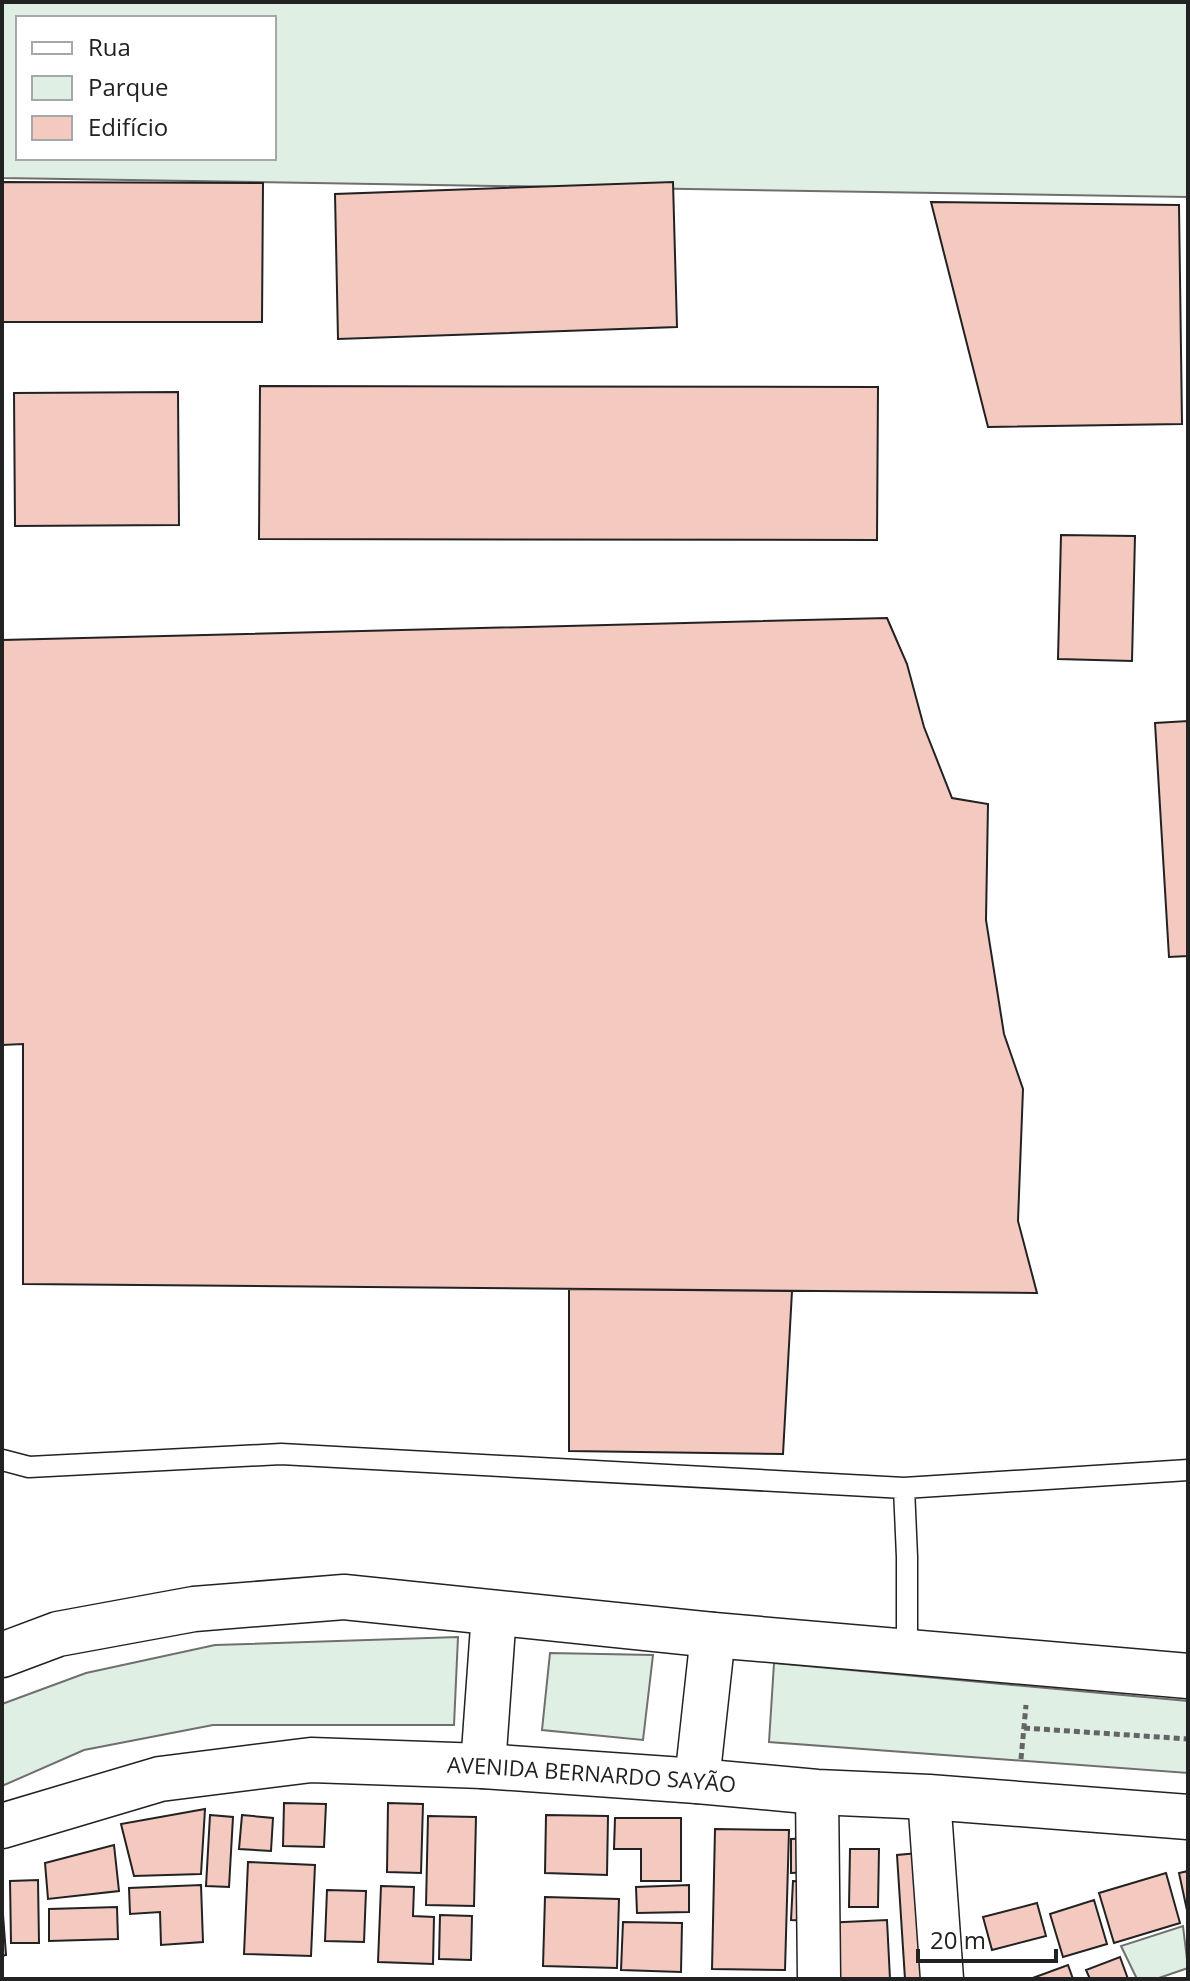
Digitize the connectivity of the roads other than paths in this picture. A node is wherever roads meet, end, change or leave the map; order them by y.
1 (2, 1460) edge
2 (1188, 1470) edge
3 (904, 1488) junction
4 (494, 1613) junction
5 (713, 1635) junction
6 (907, 1652) junction
7 (2, 1655) edge
8 (1188, 1676) edge
9 (483, 1766) junction
10 (697, 1781) junction
11 (817, 1792) junction
12 (929, 1797) junction
13 (1188, 1817) edge
14 (2, 1826) edge
15 (819, 1979) edge
16 (942, 1979) edge

1 - 3 lane
2 - 3 lane
3 - 6 lane
4 - 5 street
4 - 7 street
4 - 9 street
5 - 6 street
5 - 10 street
6 - 8 street
9 - 10 street, AVENIDA BERNARDO SAYÃO
9 - 14 street, AVENIDA BERNARDO SAYÃO
10 - 11 street, AVENIDA BERNARDO SAYÃO
11 - 12 street, AVENIDA BERNARDO SAYÃO
11 - 15 street
12 - 13 street, AVENIDA BERNARDO SAYÃO
12 - 16 street

